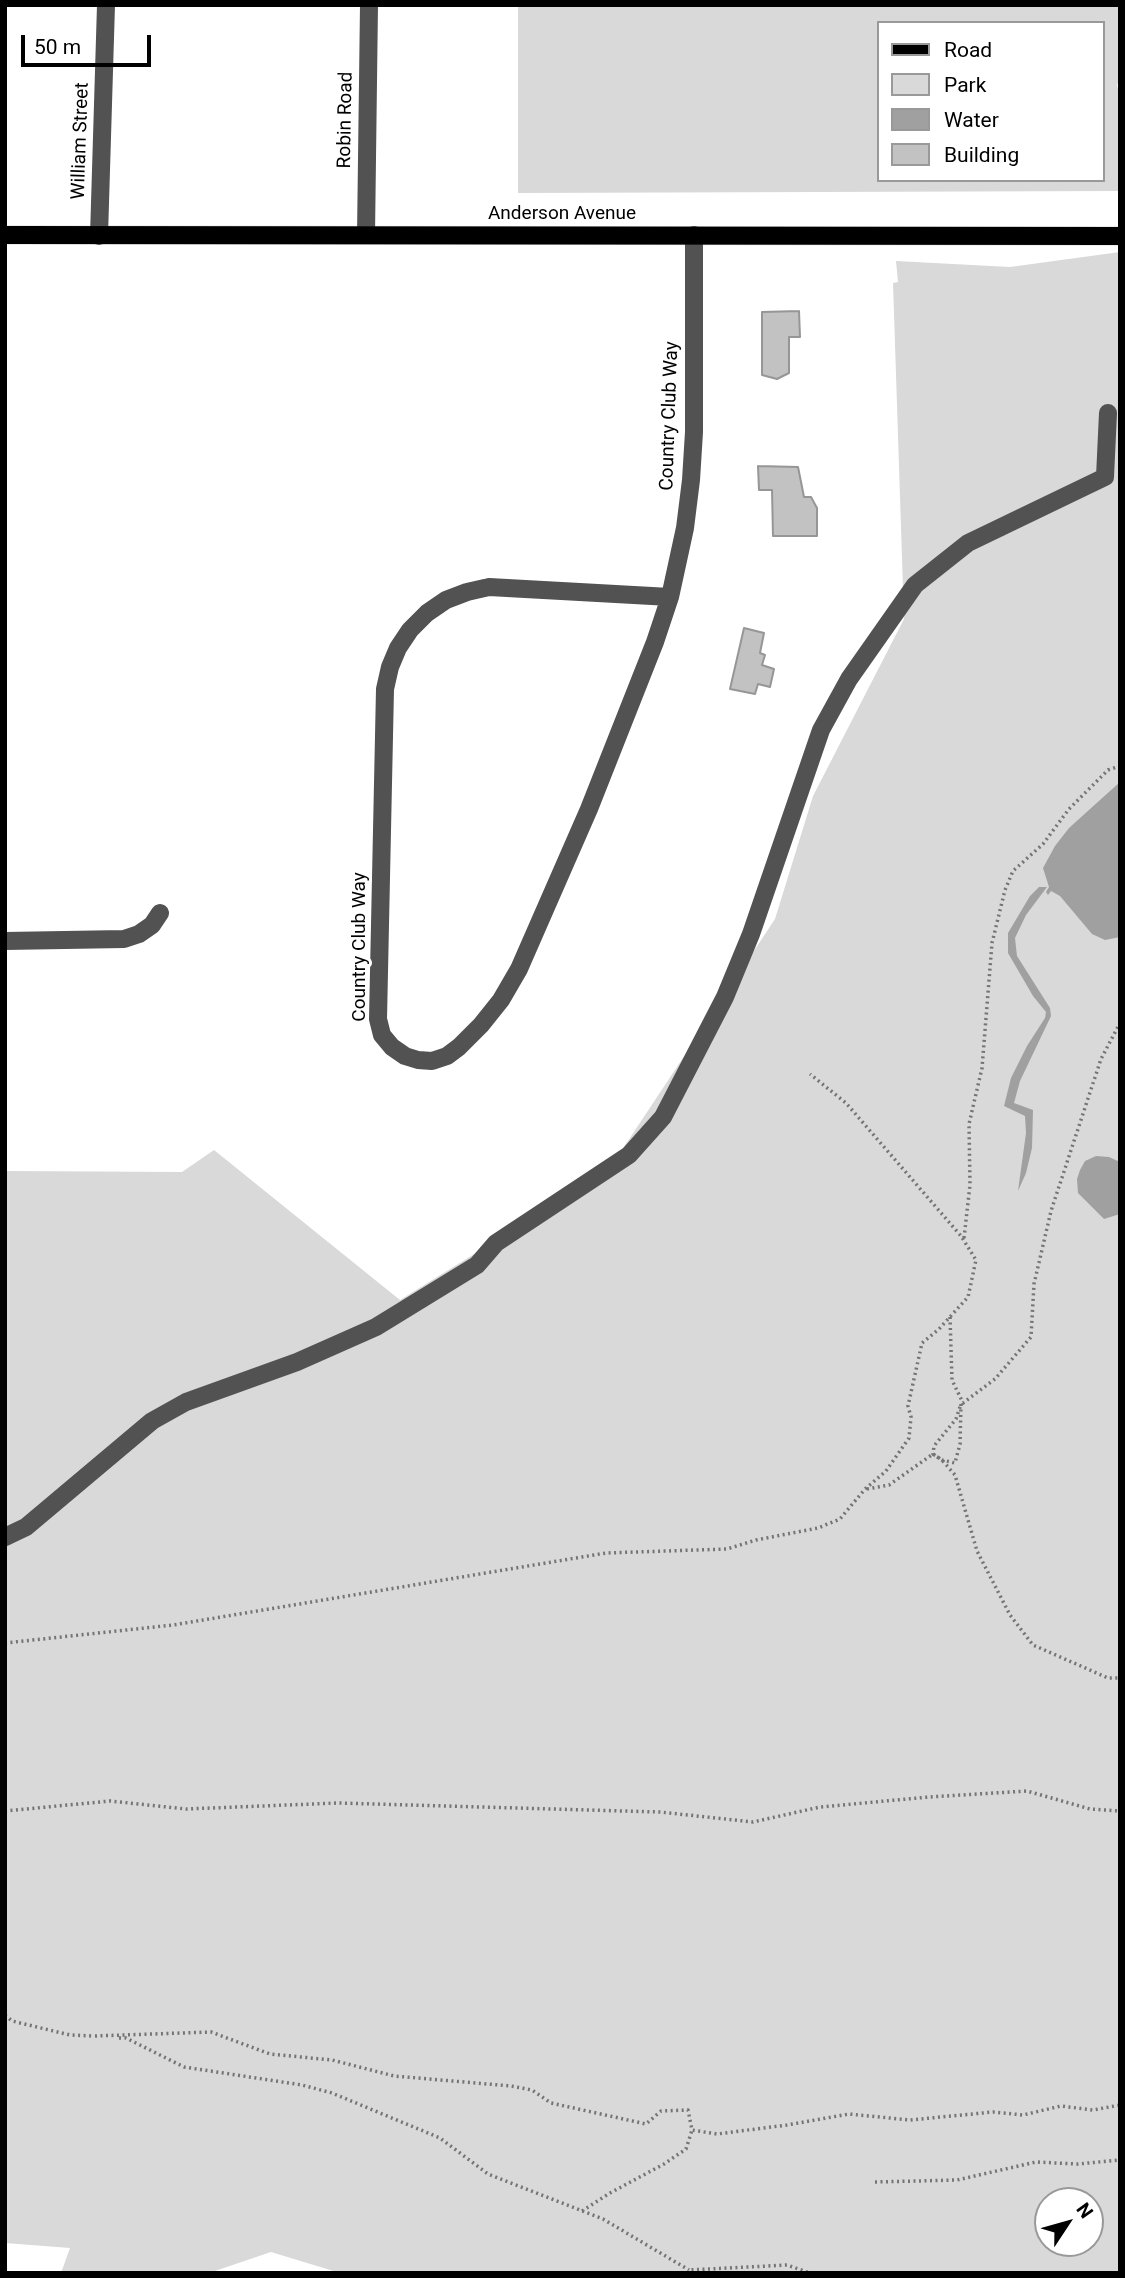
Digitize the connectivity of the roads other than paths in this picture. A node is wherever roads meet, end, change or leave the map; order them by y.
1 (106, 5) edge
2 (369, 5) edge
3 (5, 235) edge
4 (366, 235) junction
5 (694, 235) junction
6 (99, 236) junction
7 (1120, 236) edge
8 (1108, 413) dead end
9 (1112, 475) edge
10 (670, 597) junction
11 (160, 914) dead end
12 (5, 941) edge
13 (5, 1537) edge

1 - 6 street, William Street
2 - 4 street, Robin Road
3 - 6 main road, Anderson Avenue
4 - 5 main road, Anderson Avenue
4 - 6 main road, Anderson Avenue
5 - 7 main road, Anderson Avenue
5 - 10 street, Country Club Way
8 - 9 street
9 - 13 street
10 - 10 street, Country Club Way
11 - 12 street

